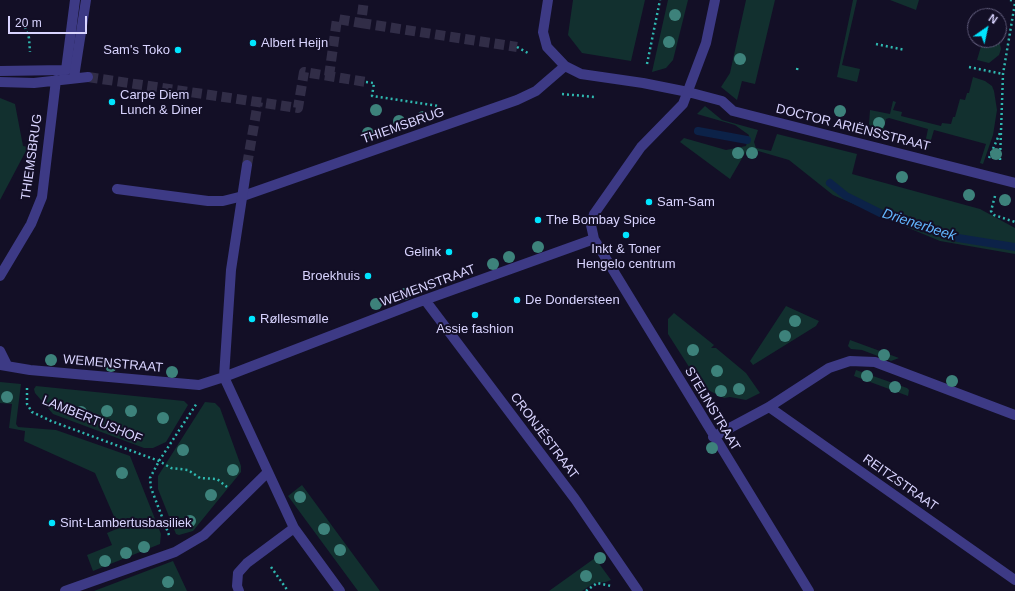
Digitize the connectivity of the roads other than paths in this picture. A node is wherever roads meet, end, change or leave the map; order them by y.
1 (75, 0) edge
2 (86, 0) edge
3 (548, 0) edge
4 (715, 0) edge
5 (565, 66) junction
6 (0, 71) edge
7 (88, 76) tunnel mouth
8 (74, 78) junction
9 (56, 80) junction
10 (0, 82) edge
11 (688, 92) junction
12 (247, 165) tunnel mouth
13 (1015, 183) edge
14 (117, 188) dead end
15 (242, 196) junction
16 (594, 239) junction
17 (0, 276) edge
18 (425, 300) junction
19 (0, 351) edge
20 (4, 365) edge
21 (224, 377) junction
22 (769, 407) junction
23 (1015, 415) edge
24 (713, 437) junction
25 (268, 472) junction
26 (294, 528) junction
27 (1015, 580) edge
28 (65, 591) edge
29 (239, 591) edge
30 (340, 591) edge
31 (638, 591) edge
32 (809, 591) edge

1 - 6 street
2 - 8 street
3 - 5 street
4 - 11 street
5 - 11 street
5 - 15 street, THIEMSBRUG
7 - 8 street
8 - 9 street
9 - 10 street
9 - 17 street, THIEMSBRUG
11 - 13 street, DOCTOR ARIËNSSTRAAT
11 - 16 street
12 - 15 street
14 - 15 street, THIEMSBRUG
15 - 21 street
16 - 18 street, WEMENSTRAAT
16 - 24 street, STEIJNSTRAAT
18 - 21 street, WEMENSTRAAT
18 - 31 street, CRONJÉSTRAAT
19 - 20 street
20 - 21 street, WEMENSTRAAT
21 - 25 street
22 - 23 street
22 - 24 street
22 - 27 street, REITZSTRAAT
24 - 32 street, STEIJNSTRAAT
25 - 26 street
25 - 28 street
26 - 29 street
26 - 30 street

